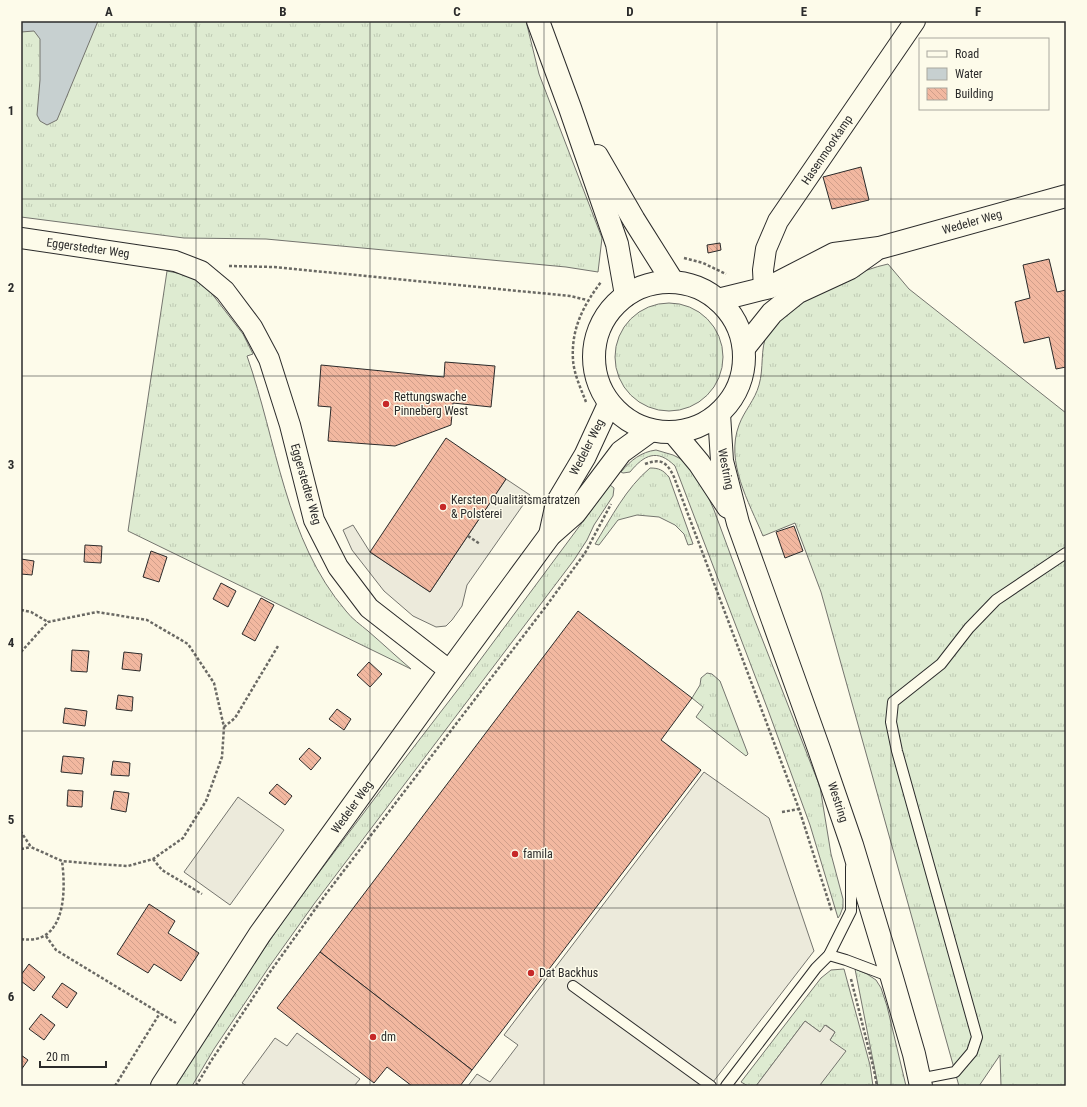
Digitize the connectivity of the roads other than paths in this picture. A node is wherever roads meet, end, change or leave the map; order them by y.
1 (538, 21) edge
2 (915, 21) edge
3 (570, 108) junction
4 (1066, 196) edge
5 (21, 238) edge
6 (879, 248) junction
7 (673, 282) junction
8 (764, 289) junction
9 (626, 295) junction
10 (718, 300) junction
11 (744, 348) junction
12 (609, 404) junction
13 (719, 414) junction
14 (650, 430) junction
15 (674, 433) junction
16 (738, 524) junction
17 (550, 535) junction
18 (1066, 554) edge
19 (450, 671) junction
20 (852, 845) junction
21 (829, 956) junction
22 (892, 978) junction
23 (573, 986) dead end
24 (920, 1082) edge
25 (162, 1086) edge
26 (712, 1086) edge
27 (726, 1086) edge

1 - 3 main road
2 - 8 street, Hasenmoorkamp
3 - 7 main road
3 - 9 main road
4 - 6 main road, Wedeler Weg
5 - 19 street, Eggerstedter Weg
6 - 8 main road, Wedeler Weg
6 - 11 main road, Wedeler Weg
7 - 9 main road
7 - 10 main road
8 - 10 main road, Wedeler Weg
9 - 12 main road
10 - 11 main road
11 - 13 main road
12 - 14 main road
12 - 17 main road, Wedeler Weg
13 - 15 main road
13 - 16 main road, Westring
14 - 15 main road
14 - 17 main road, Wedeler Weg
15 - 16 main road, Westring
16 - 20 main road, Westring
17 - 19 main road, Wedeler Weg
18 - 24 lane
19 - 25 main road, Wedeler Weg
20 - 21 lane
20 - 22 main road, Westring
21 - 22 lane
21 - 27 lane
22 - 24 main road, Westring
23 - 26 lane

